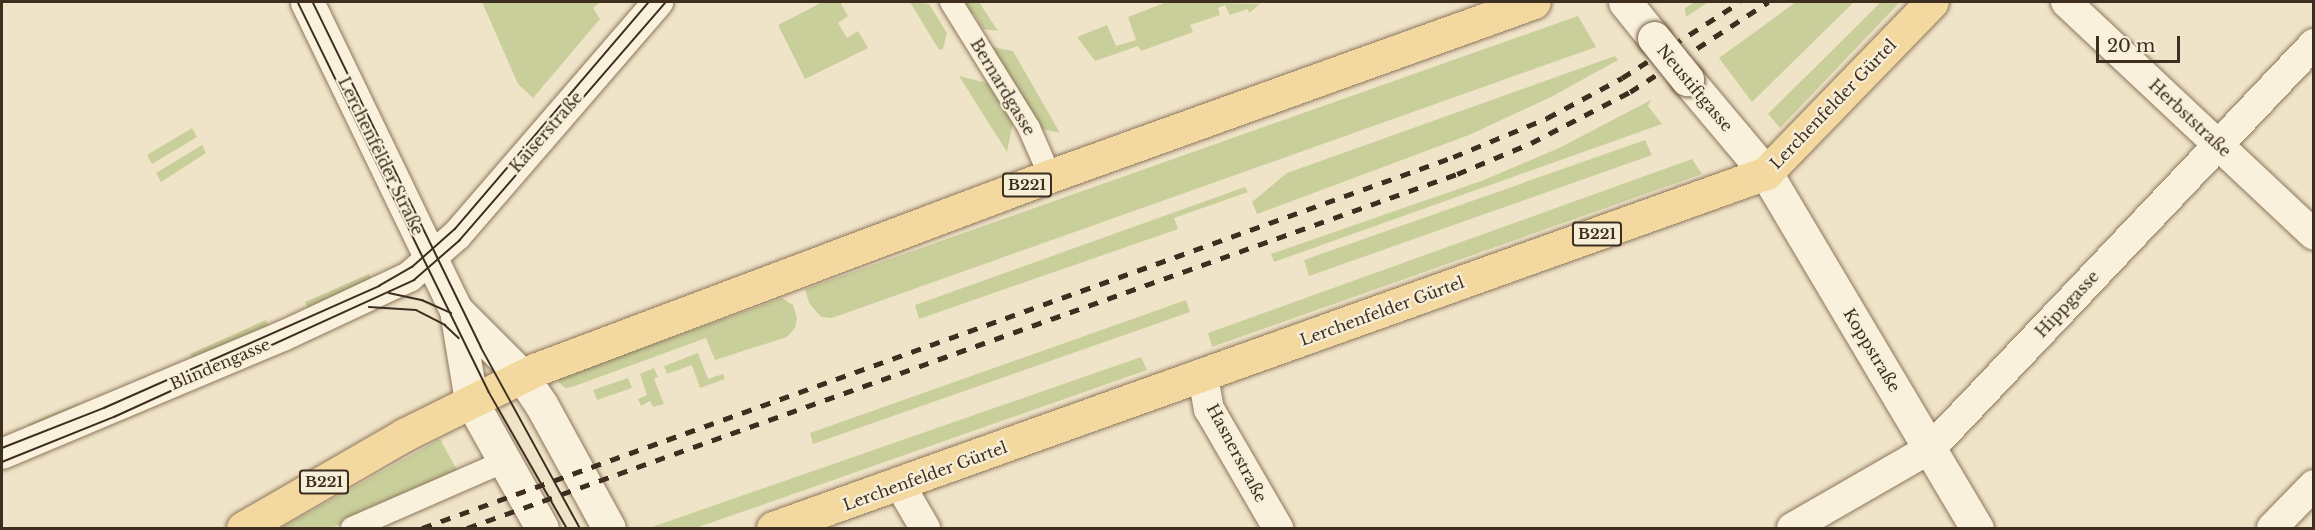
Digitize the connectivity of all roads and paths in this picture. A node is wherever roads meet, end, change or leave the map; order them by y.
1 (307, 2) edge
2 (658, 2) edge
3 (951, 2) edge
4 (1534, 2) edge
5 (1625, 2) edge
6 (1932, 2) edge
7 (2066, 2) edge
8 (2313, 44) edge
9 (2217, 144) junction
10 (1766, 173) junction
11 (1050, 176) junction
12 (2313, 235) edge
13 (432, 260) junction
14 (456, 310) junction
15 (522, 376) junction
16 (1203, 376) junction
17 (471, 401) junction
18 (1931, 448) junction
19 (2, 454) edge
20 (503, 462) junction
21 (900, 485) junction
22 (2313, 485) edge
23 (243, 528) edge
24 (352, 528) edge
25 (542, 528) edge
26 (609, 528) edge
27 (773, 528) edge
28 (925, 528) edge
29 (1278, 528) edge
30 (1792, 528) edge
31 (1977, 528) edge
32 (2272, 528) edge

1 - 13 main road, Lerchenfelder Straße
2 - 13 street, Kaiserstraße
3 - 11 street, Bernardgasse
4 - 11 main road, B221
5 - 10 main road, Neustiftgasse, bridge
6 - 10 main road, Lerchenfelder Gürtel / B221
7 - 9 street, Herbststraße
8 - 9 street, Hippgasse
9 - 12 street, Herbststraße
9 - 18 street, Hippgasse
10 - 16 main road, Lerchenfelder Gürtel / B221
10 - 18 main road, Koppstraße
11 - 15 main road, B221
13 - 14 main road, Lerchenfelder Straße
13 - 19 street, Blindengasse
14 - 15 main road, Lerchenfelder Straße
14 - 17 main road, Lerchenfelder Straße
15 - 17 main road, B221
15 - 26 main road
16 - 21 main road, Lerchenfelder Gürtel / B221
16 - 29 street, Hasnerstraße
17 - 20 main road
17 - 23 main road, B221
18 - 30 street, Hippgasse
18 - 31 main road, Koppstraße
20 - 24 street
20 - 25 main road
21 - 27 main road, Lerchenfelder Gürtel / B221
21 - 28 street
22 - 32 street

